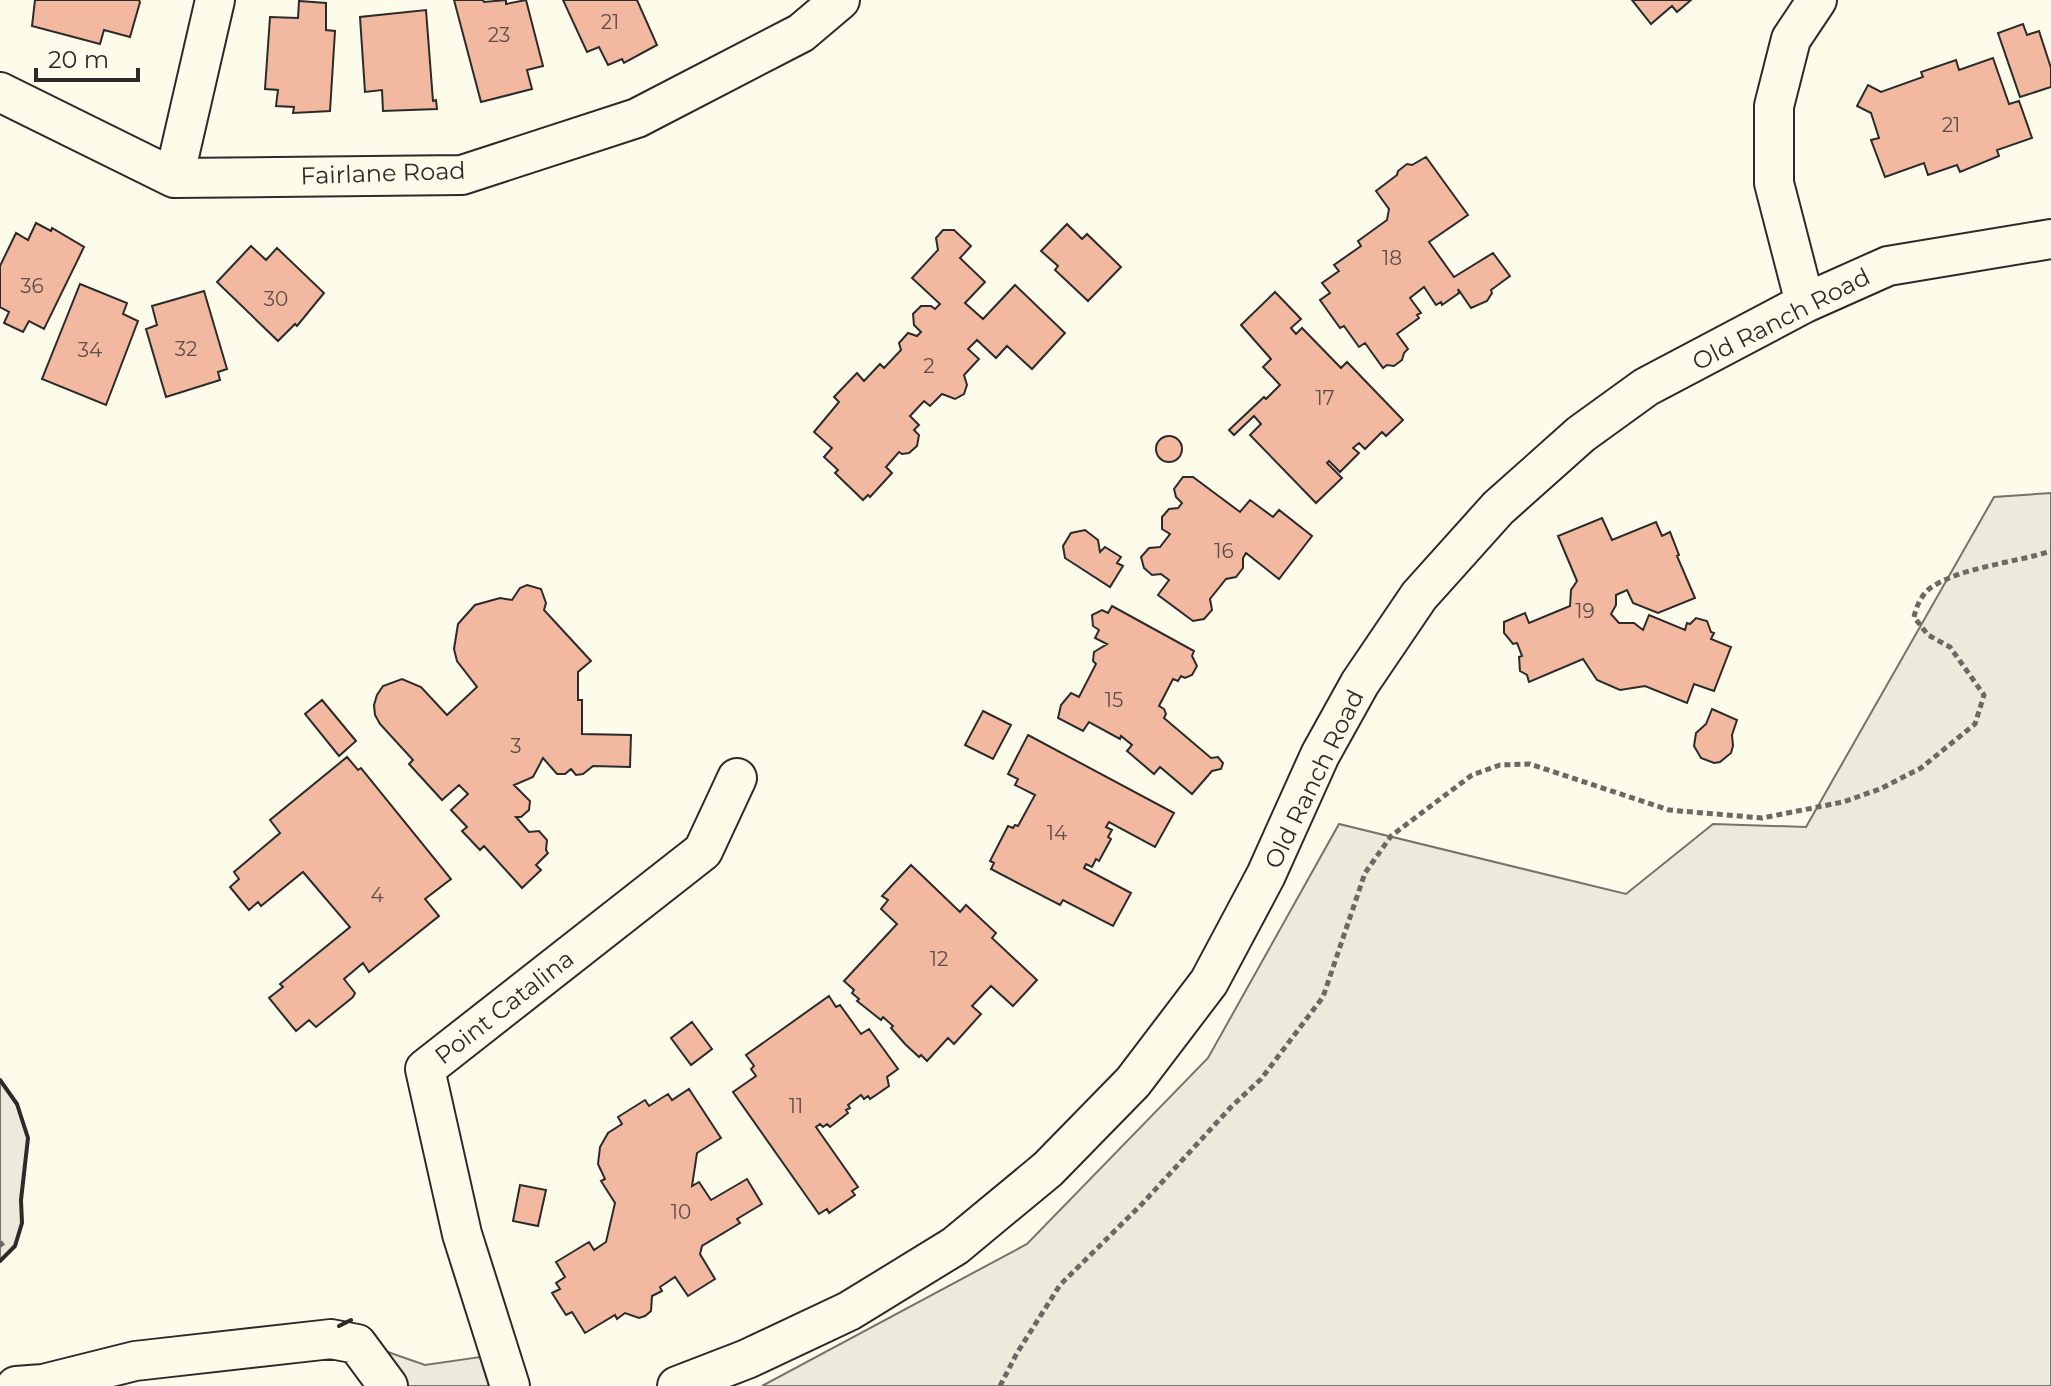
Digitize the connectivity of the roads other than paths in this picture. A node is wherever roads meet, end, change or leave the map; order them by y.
1 (215, 0) edge
2 (840, 0) edge
3 (1817, 0) edge
4 (0, 92) edge
5 (174, 178) junction
6 (2051, 239) edge
7 (1805, 303) junction
8 (737, 778) dead end
9 (16, 1386) edge
10 (388, 1386) edge
11 (510, 1386) edge
12 (677, 1386) edge

1 - 5 street
2 - 5 street, Fairlane Road
3 - 7 street
4 - 5 street, Fairlane Road
6 - 7 street, Old Ranch Road
7 - 12 street, Old Ranch Road
8 - 11 street, Point Catalina
9 - 10 street

